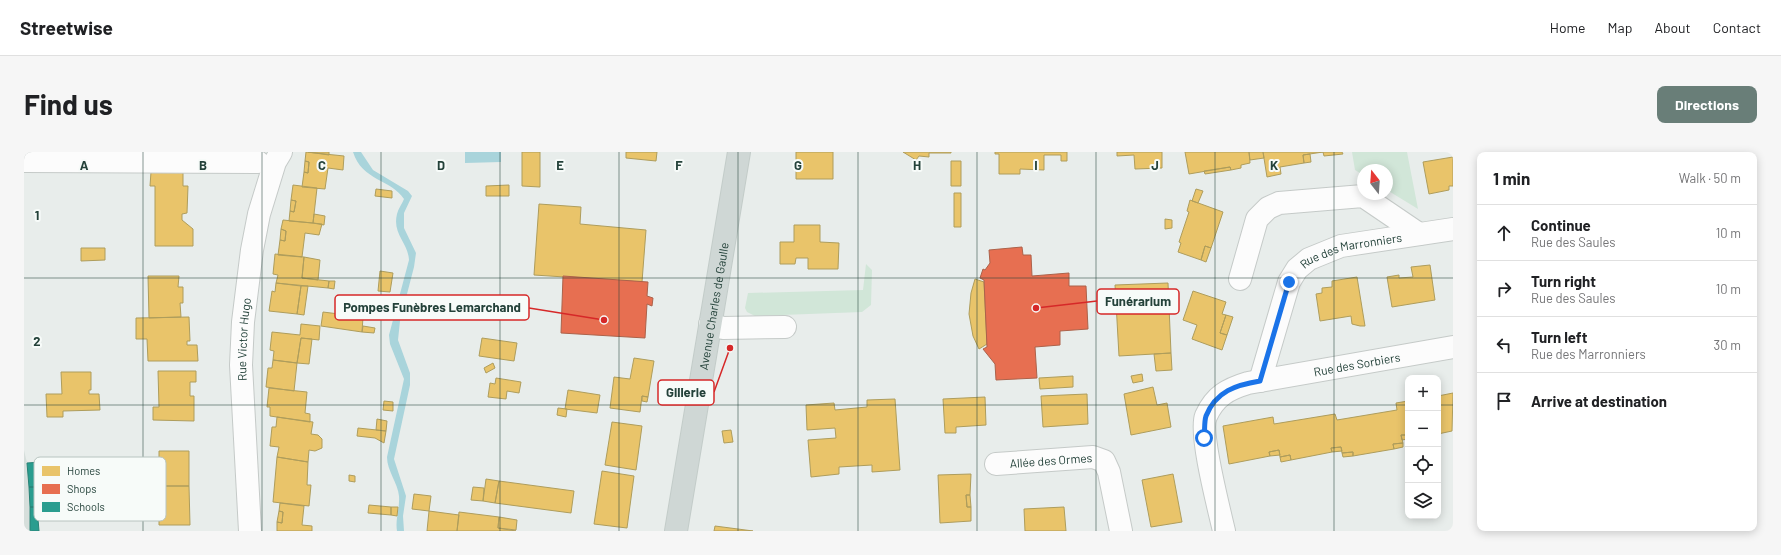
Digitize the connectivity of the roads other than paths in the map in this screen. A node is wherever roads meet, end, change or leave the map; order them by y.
1 (281, 152) edge
2 (738, 152) edge
3 (24, 160) edge
4 (258, 162) dead end
5 (1453, 229) edge
6 (1419, 234) junction
7 (1240, 279) dead end
8 (710, 324) junction
9 (785, 327) dead end
10 (1453, 347) edge
11 (1260, 381) junction
12 (996, 464) dead end
13 (250, 531) edge
14 (676, 531) edge
15 (1121, 531) edge
16 (1224, 531) edge

1 - 13 street, Rue Victor Hugo
2 - 8 main road, Avenue Charles de Gaulle
3 - 4 street
5 - 6 street, Rue des Marronniers
6 - 7 street
6 - 11 street, Rue des Marronniers
8 - 9 street
8 - 14 main road, Avenue Charles de Gaulle
10 - 11 street, Rue des Sorbiers
11 - 16 street, Rue des Sorbiers
12 - 15 street, Allée des Ormes

